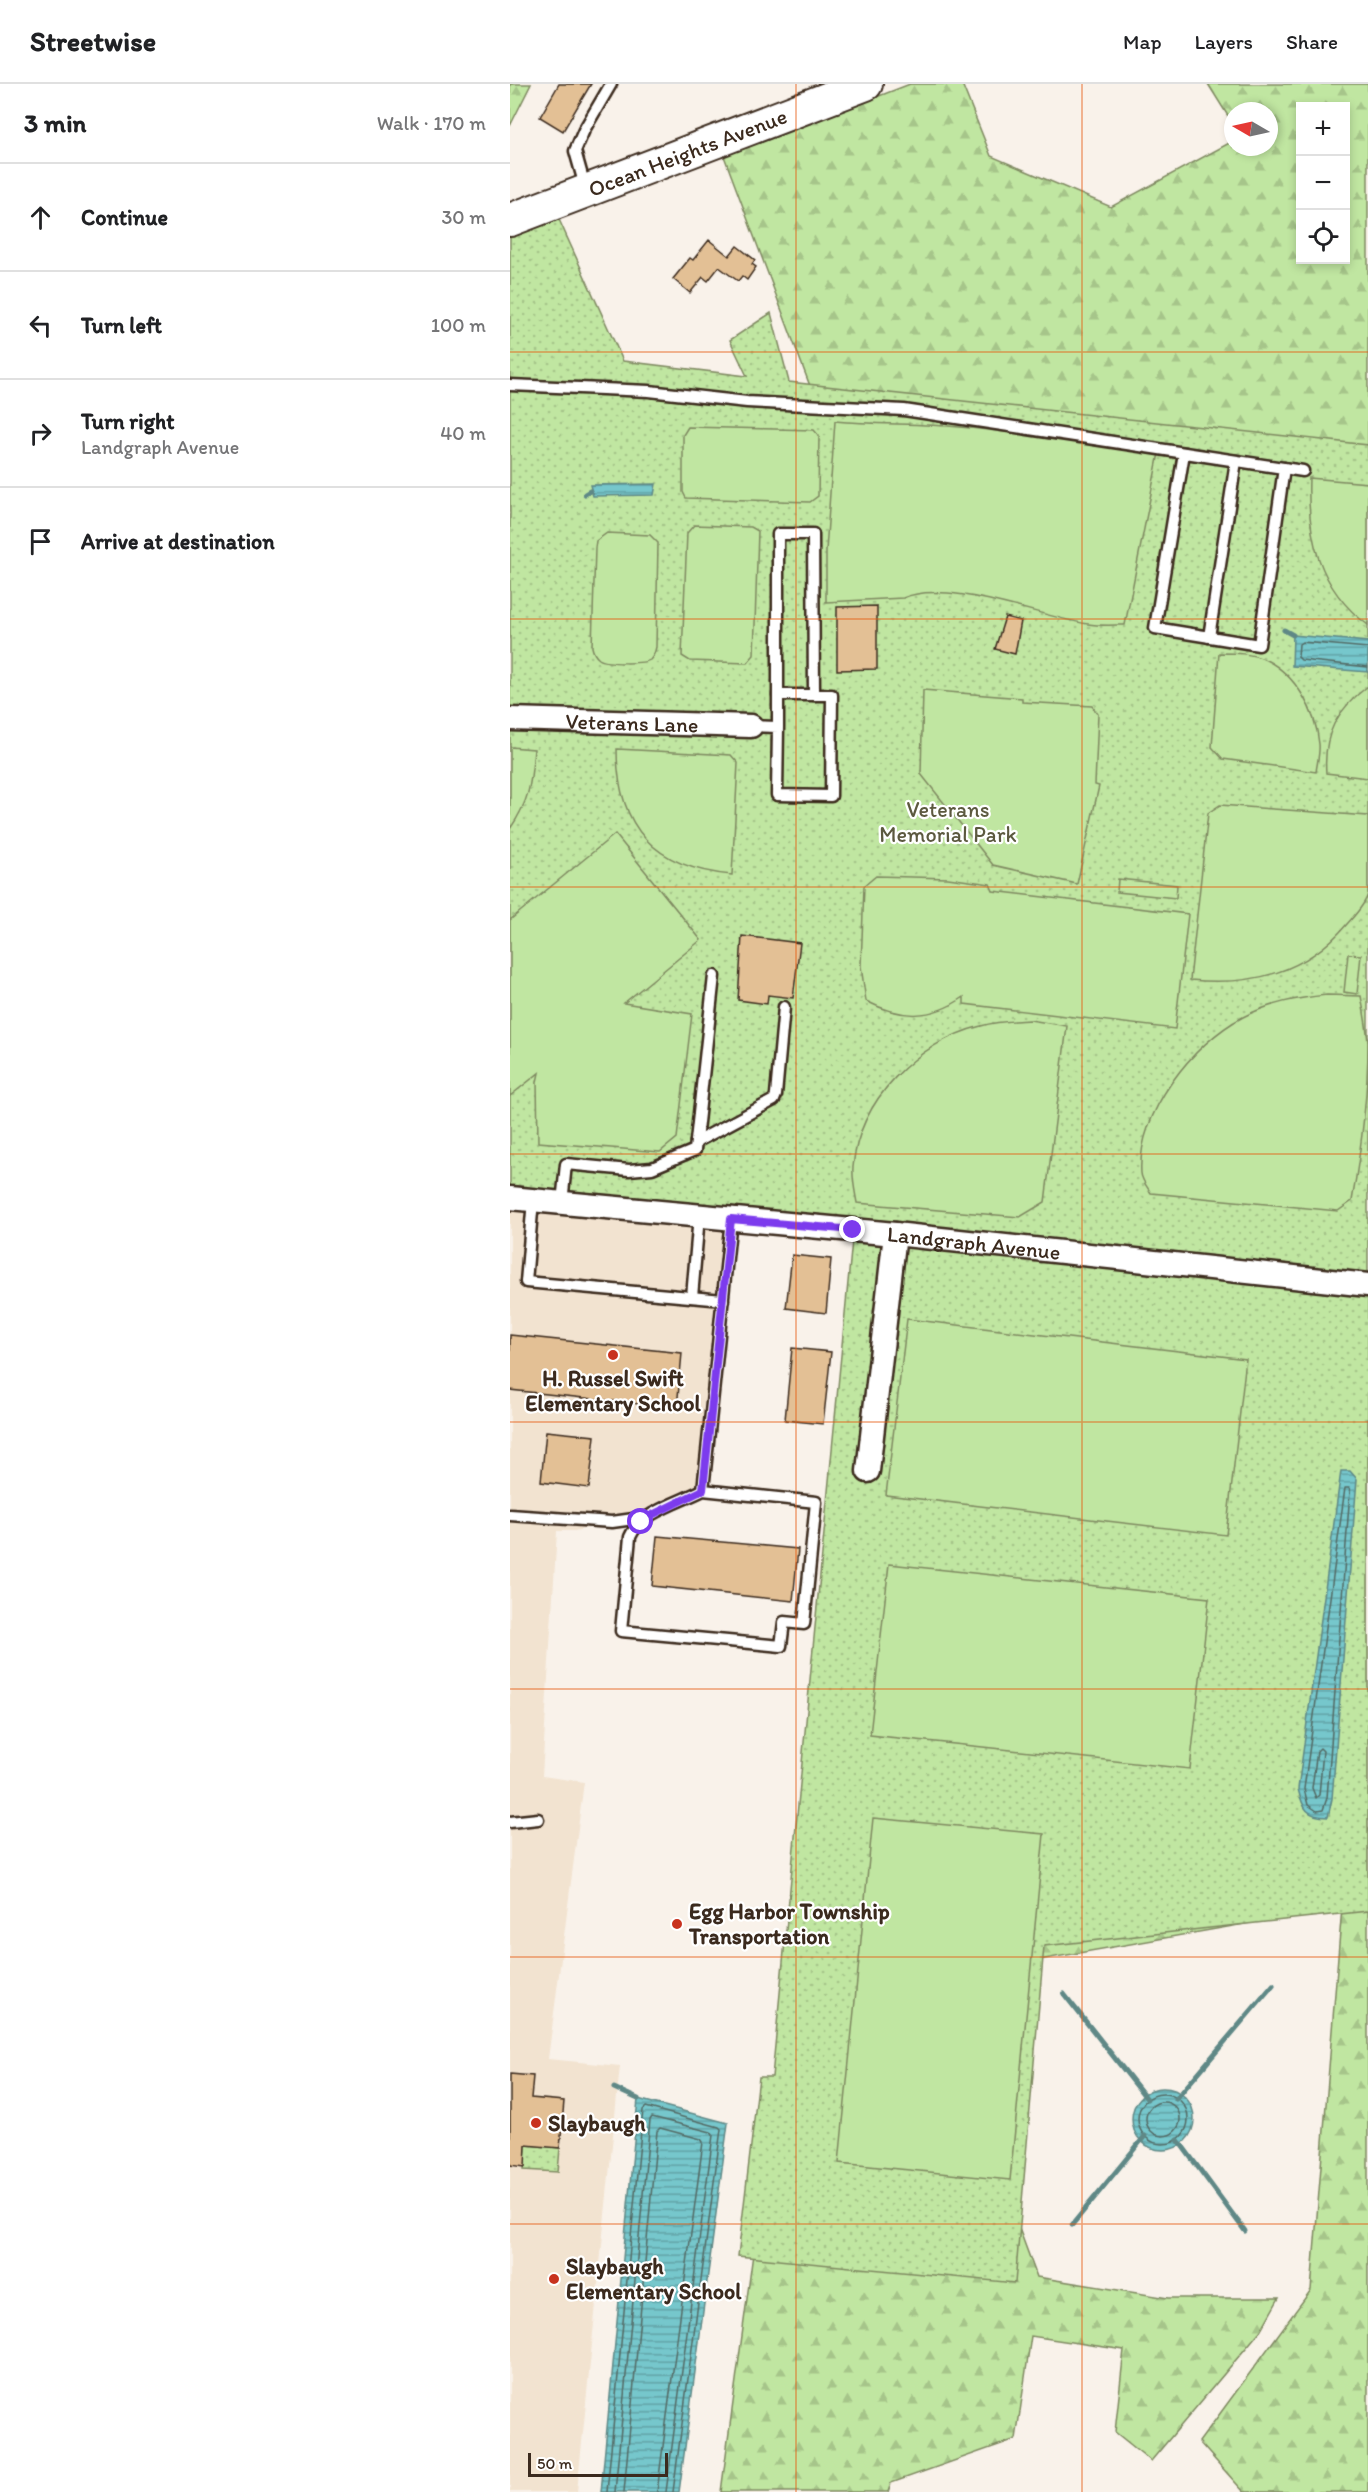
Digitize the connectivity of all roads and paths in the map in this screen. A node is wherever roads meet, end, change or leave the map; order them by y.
1 (612, 84) edge
2 (866, 84) edge
3 (586, 191) junction
4 (510, 220) edge
5 (510, 385) edge
6 (1184, 453) junction
7 (1236, 461) junction
8 (1284, 468) junction
9 (1302, 471) dead end
10 (1209, 637) junction
11 (778, 695) junction
12 (814, 695) junction
13 (510, 718) edge
14 (752, 726) joint
15 (778, 727) junction
16 (714, 976) dead end
17 (784, 1007) dead end
18 (696, 1142) junction
19 (510, 1198) edge
20 (533, 1200) junction
21 (562, 1203) junction
22 (699, 1216) junction
23 (731, 1219) junction
24 (895, 1234) junction
25 (1368, 1285) edge
26 (692, 1297) junction
27 (723, 1300) junction
28 (868, 1471) dead end
29 (703, 1490) junction
30 (510, 1515) edge
31 (648, 1517) junction
32 (538, 1819) dead end
33 (510, 1822) edge

1 - 3 lane
2 - 3 main road, Ocean Heights Avenue
3 - 4 main road, Ocean Heights Avenue
5 - 6 lane
6 - 7 lane
6 - 10 lane
7 - 8 lane
7 - 10 lane
8 - 9 lane
8 - 10 lane
11 - 12 lane
11 - 12 lane
11 - 15 lane
12 - 15 lane
13 - 14 street, Veterans Lane
14 - 15 lane
16 - 18 lane
17 - 18 lane
18 - 21 lane
19 - 20 street, Landgraph Avenue
20 - 21 street, Landgraph Avenue
20 - 26 lane
21 - 22 street, Landgraph Avenue
22 - 23 street, Landgraph Avenue
22 - 26 lane
23 - 24 street, Landgraph Avenue
23 - 27 lane
24 - 25 street, Landgraph Avenue
24 - 28 street
26 - 27 lane
27 - 29 lane
29 - 31 lane
29 - 31 lane
30 - 31 lane
32 - 33 lane

